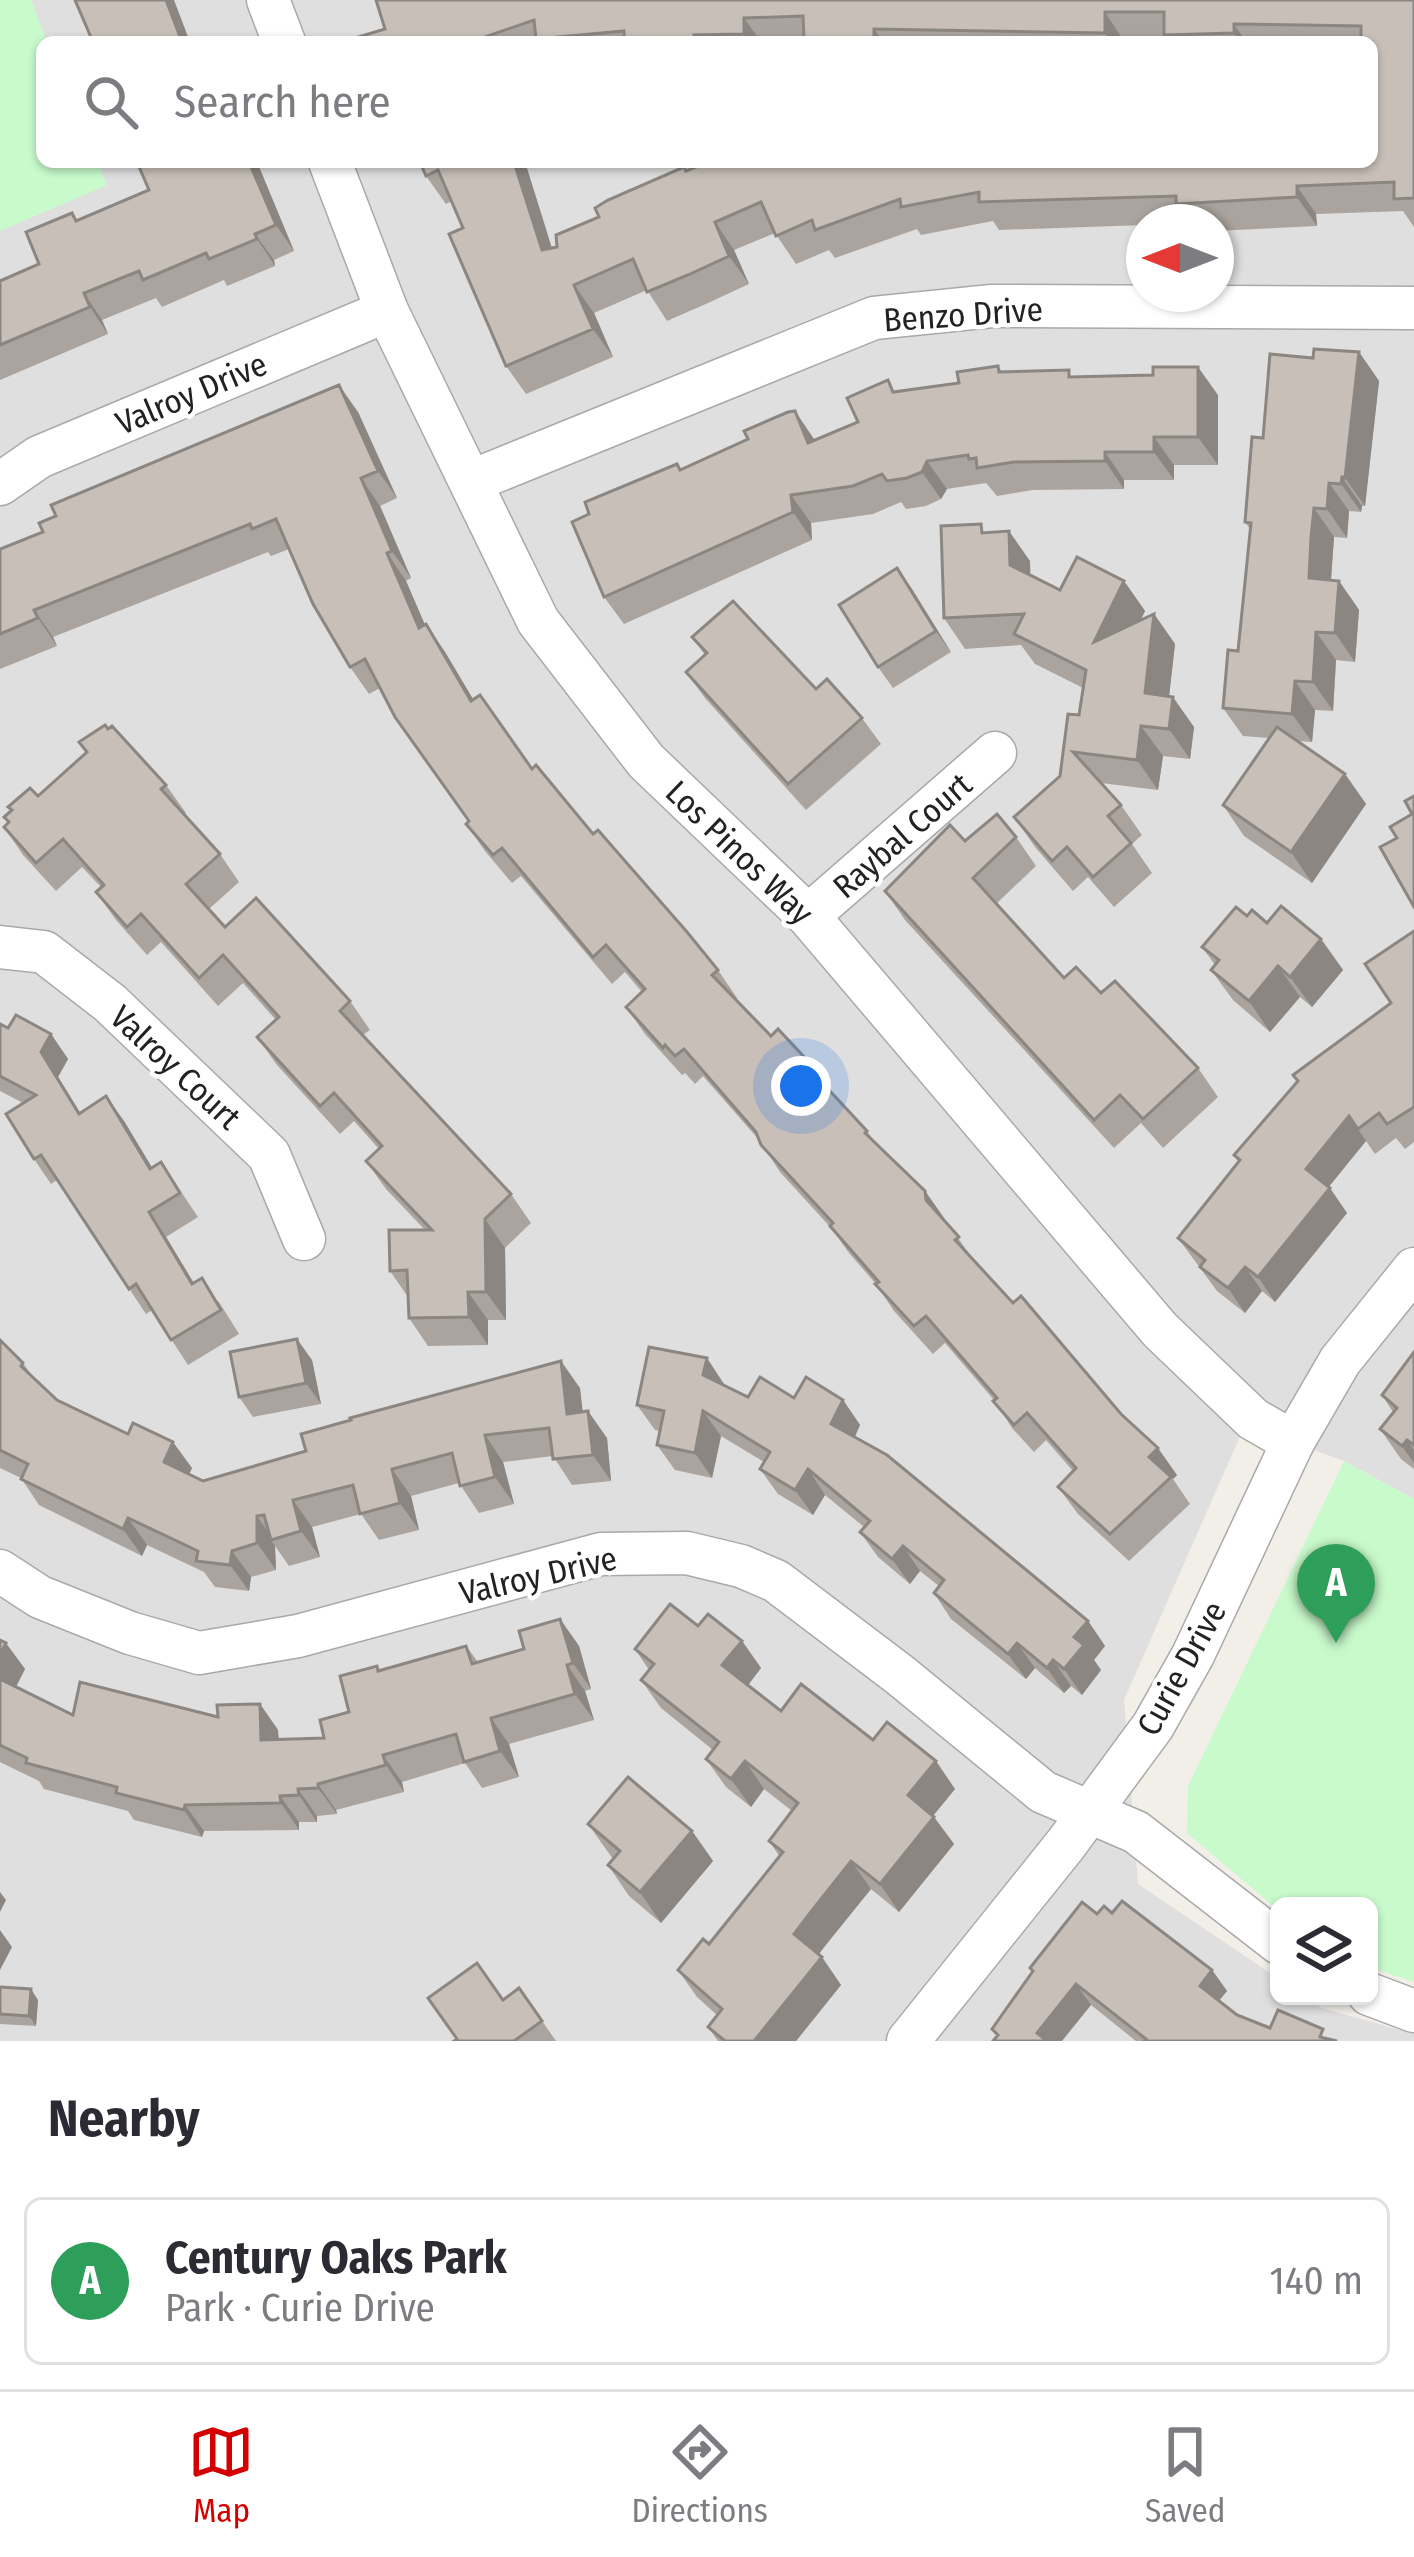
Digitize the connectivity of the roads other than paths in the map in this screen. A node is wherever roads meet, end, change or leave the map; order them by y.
1 (268, 0) edge
2 (282, 36) edge
3 (332, 168) edge
4 (1414, 308) edge
5 (387, 311) junction
6 (472, 482) junction
7 (0, 484) edge
8 (995, 753) dead end
9 (808, 916) junction
10 (0, 947) edge
11 (304, 1239) dead end
12 (1414, 1269) edge
13 (1293, 1442) junction
14 (0, 1571) edge
15 (1089, 1812) junction
16 (1270, 1936) edge
17 (1378, 1997) edge
18 (1414, 2011) edge
19 (908, 2041) edge

1 - 2 street
3 - 5 street, Los Pinos Way
4 - 6 street, Benzo Drive
5 - 6 street, Los Pinos Way
5 - 7 street, Valroy Drive
6 - 9 street, Los Pinos Way
8 - 9 street, Raybal Court
9 - 13 street, Los Pinos Way
10 - 11 street, Valroy Court
12 - 13 street, Curie Drive
13 - 15 street, Curie Drive
14 - 15 street, Valroy Drive
15 - 16 street, Valroy Drive
15 - 19 street, Curie Drive
17 - 18 street

